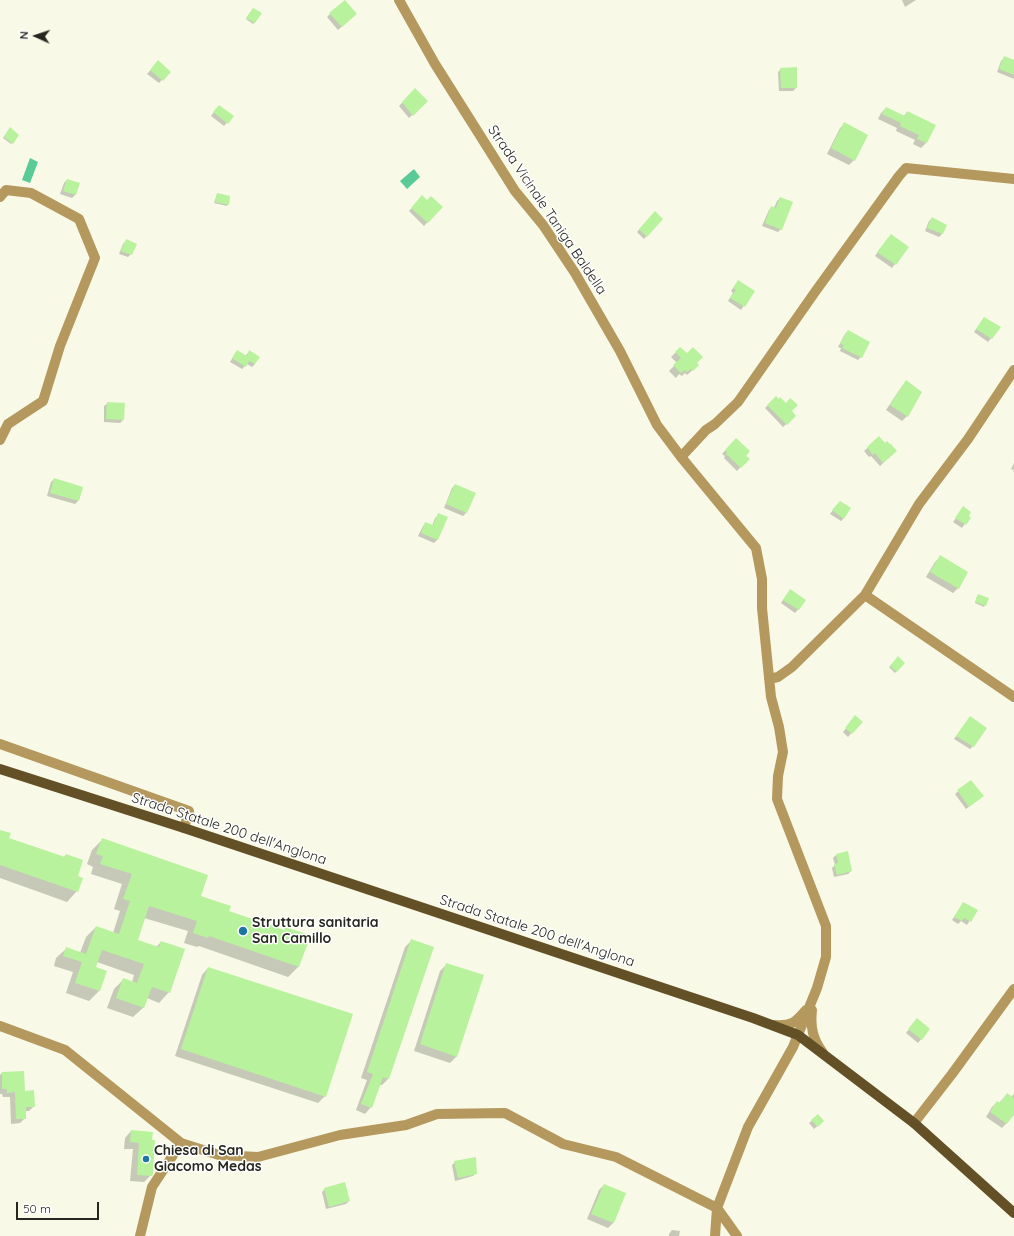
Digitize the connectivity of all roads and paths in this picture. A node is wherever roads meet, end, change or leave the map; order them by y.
1 (399, 0) edge
2 (1014, 179) edge
3 (0, 197) edge
4 (1014, 370) edge
5 (0, 440) edge
6 (681, 457) junction
7 (865, 596) junction
8 (769, 679) junction
9 (1014, 697) edge
10 (0, 744) edge
11 (0, 769) edge
12 (184, 828) junction
13 (1014, 989) edge
14 (815, 995) junction
15 (810, 1006) junction
16 (771, 1024) junction
17 (0, 1026) edge
18 (798, 1035) junction
19 (826, 1056) junction
20 (914, 1123) junction
21 (181, 1143) junction
22 (717, 1208) junction
23 (1014, 1213) edge
24 (140, 1236) edge
25 (715, 1236) edge
26 (737, 1236) edge

1 - 6 street, Strada Vicinale Taniga Baldella
2 - 6 street
3 - 5 street
4 - 7 street
6 - 8 street, Strada Vicinale Taniga Baldella
7 - 8 street
7 - 9 street
8 - 14 street, Strada Vicinale Taniga Baldella
10 - 12 street
11 - 12 main road, Strada Statale 200 dell'Anglona
12 - 16 main road, Strada Statale 200 dell'Anglona
13 - 20 street
14 - 15 street, Strada Vicinale Taniga Baldella
14 - 19 street, Strada Vicinale Taniga Baldella
15 - 16 street, Strada Vicinale Taniga Baldella
15 - 18 street, Strada Vicinale Taniga Baldella
16 - 18 main road, Strada Statale 200 dell'Anglona
17 - 21 street
18 - 19 main road, Strada Statale 200 dell'Anglona
18 - 22 street, Strada Vicinale Taniga Baldella
19 - 20 main road, Strada Statale 200 dell'Anglona
20 - 23 main road, Strada Statale 200 dell'Anglona
21 - 22 street
21 - 24 street
22 - 25 street, Strada Vicinale Taniga Baldella
22 - 26 street

